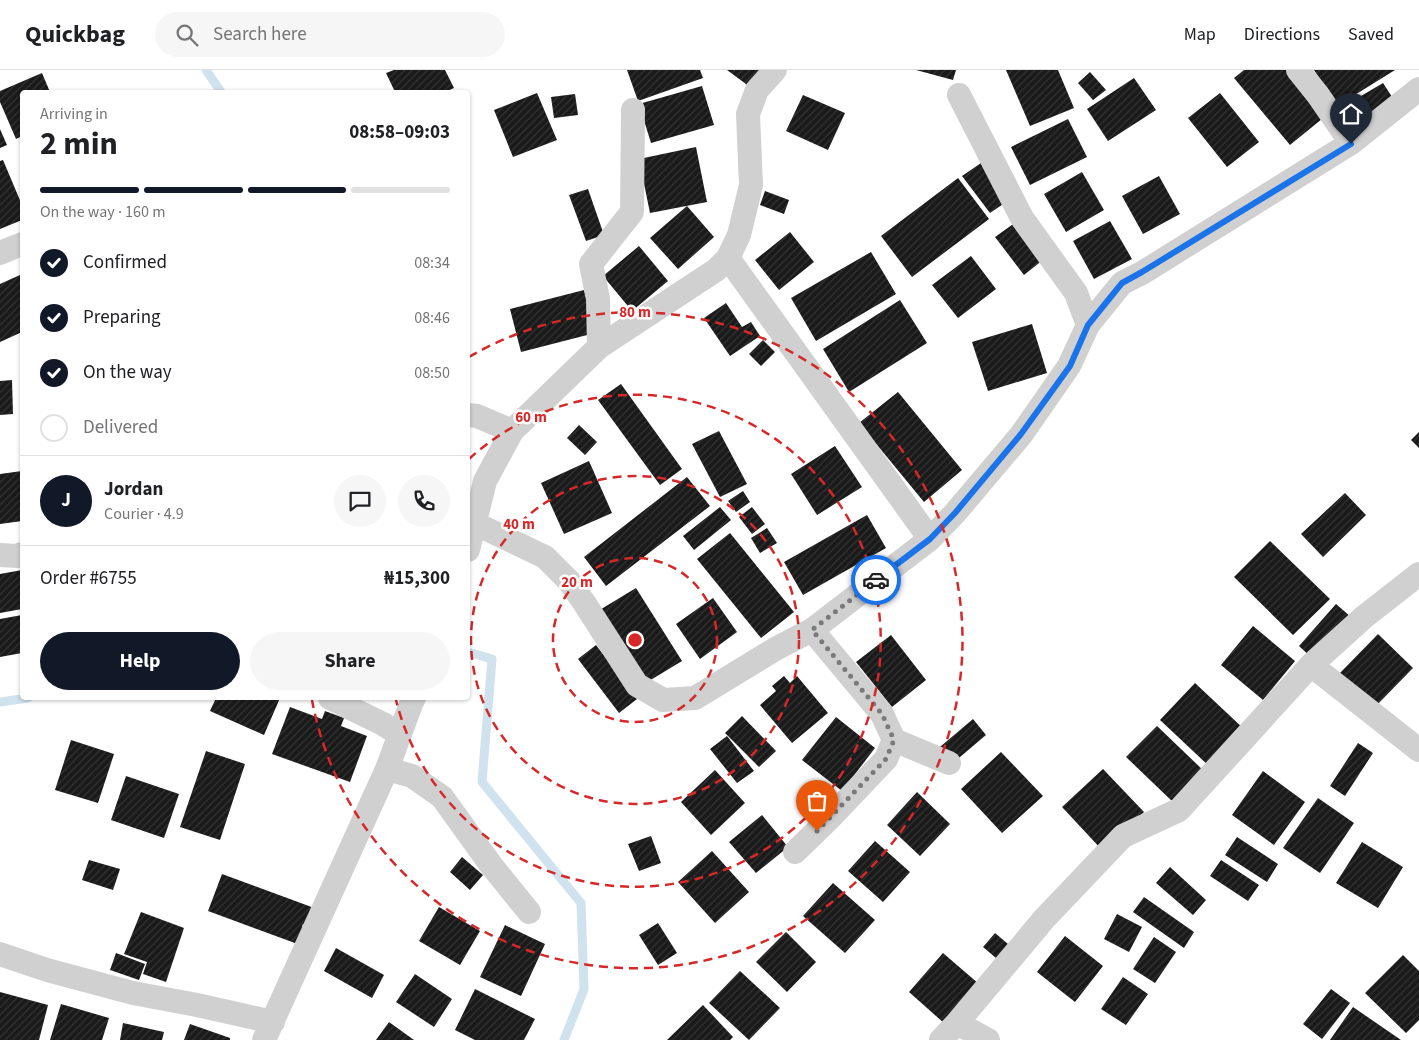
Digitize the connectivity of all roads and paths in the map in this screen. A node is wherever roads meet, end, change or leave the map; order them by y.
1 (775, 70) edge
2 (1298, 70) edge
3 (1419, 89) edge
4 (959, 96) dead end
5 (633, 110) dead end
6 (1351, 144) junction
7 (20, 245) edge
8 (0, 253) edge
9 (728, 258) junction
10 (1088, 325) junction
11 (599, 348) junction
12 (470, 415) edge
13 (512, 431) junction
14 (474, 523) junction
15 (930, 539) junction
16 (470, 541) edge
17 (20, 555) edge
18 (0, 556) edge
19 (1419, 574) edge
20 (812, 630) junction
21 (1311, 665) junction
22 (334, 700) edge
23 (413, 700) edge
24 (399, 734) junction
25 (894, 740) junction
26 (1419, 750) edge
27 (949, 763) dead end
28 (387, 768) junction
29 (795, 852) dead end
30 (530, 912) dead end
31 (0, 954) edge
32 (268, 1031) edge
33 (949, 1032) edge
34 (988, 1040) edge

1 - 9 street
2 - 6 street
3 - 6 street
4 - 10 street
5 - 11 street
6 - 10 street
7 - 8 street
9 - 11 street
9 - 15 street
10 - 15 street
11 - 13 street
12 - 13 street
13 - 14 street
14 - 16 street
14 - 20 street
15 - 20 street
17 - 18 street
19 - 21 street
20 - 25 street
21 - 26 street
21 - 33 street
22 - 24 street
23 - 24 street
24 - 28 street
25 - 27 street
25 - 29 street
28 - 30 street
28 - 32 street
31 - 32 street
33 - 34 street

